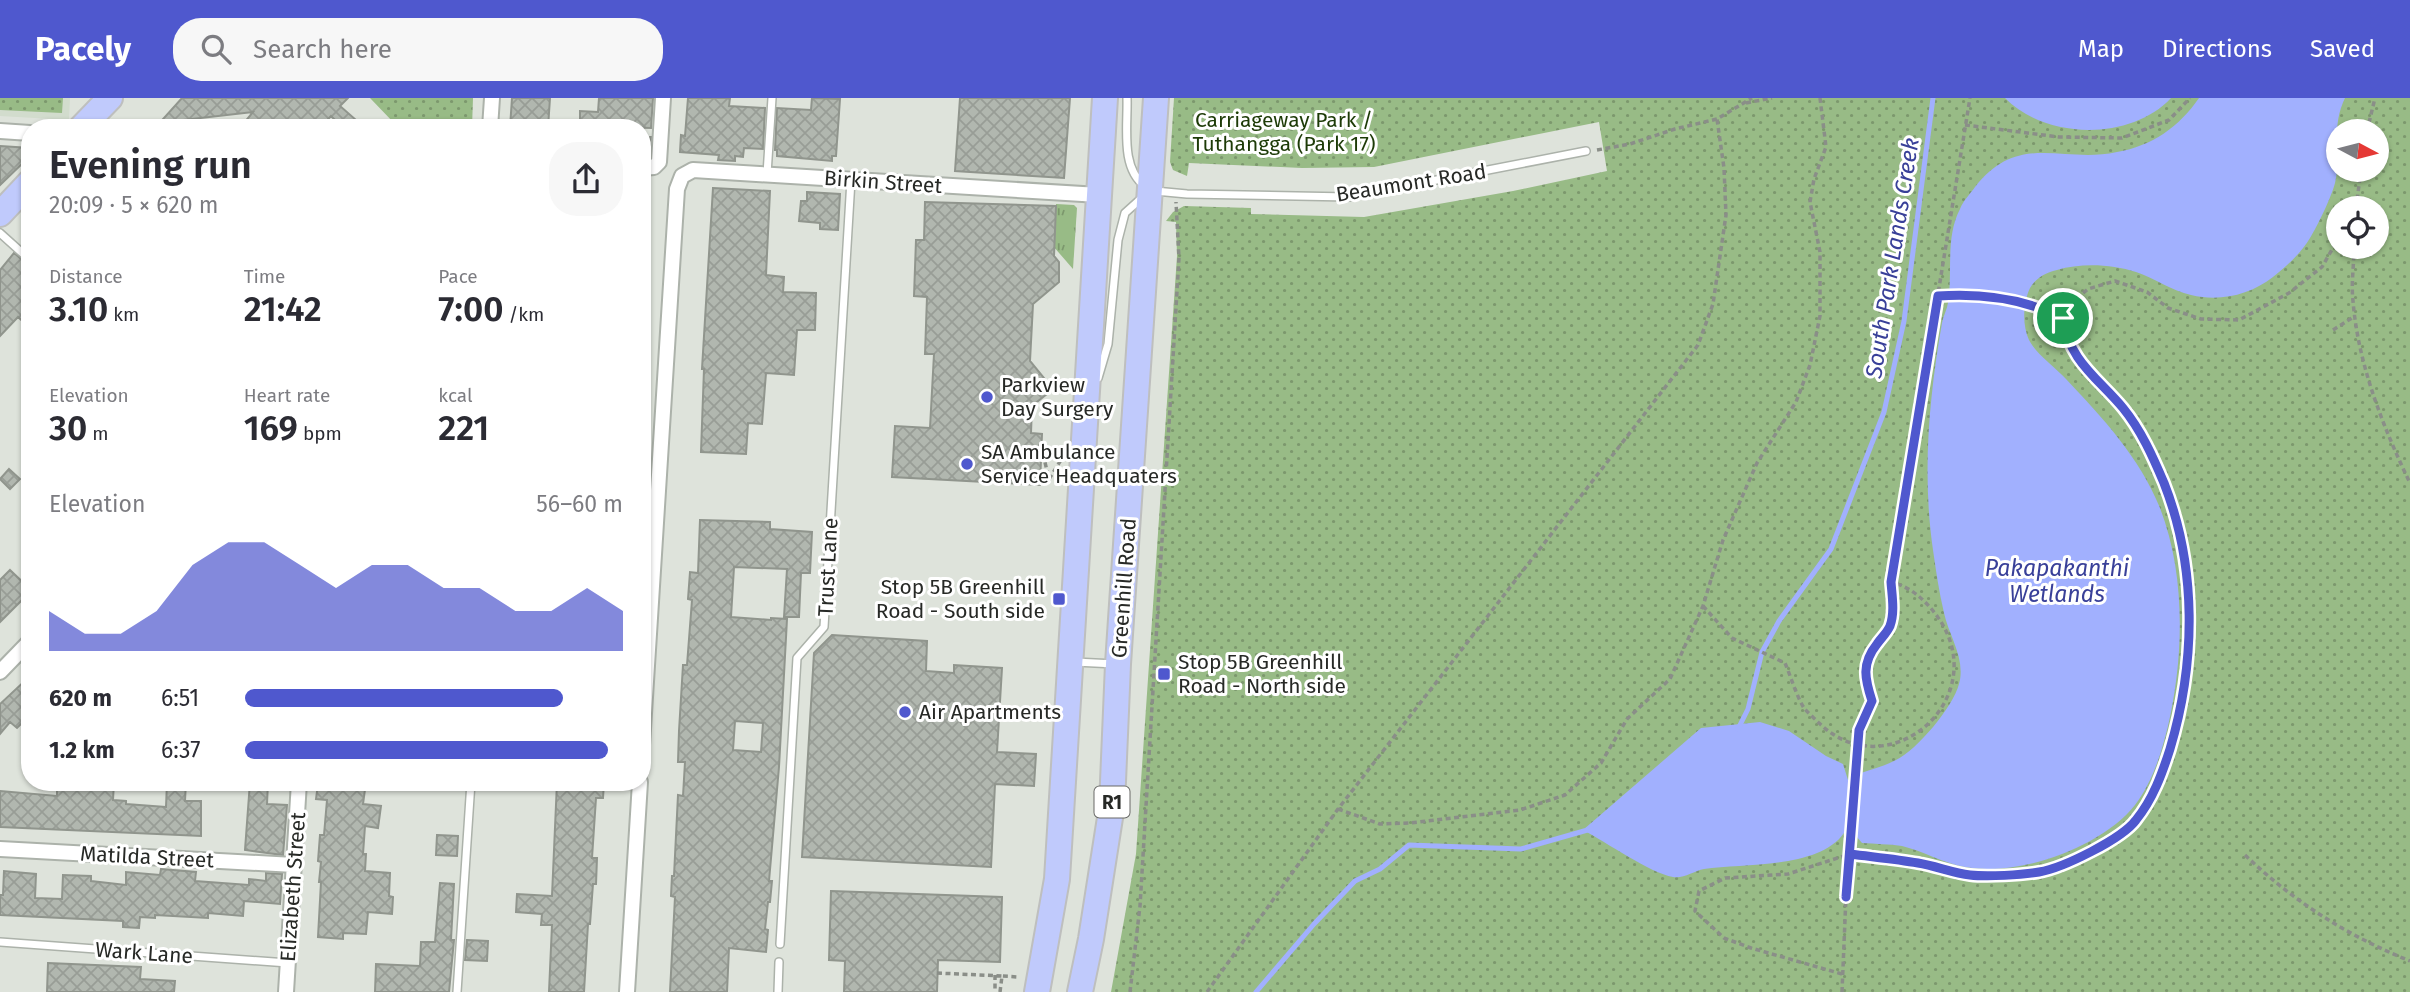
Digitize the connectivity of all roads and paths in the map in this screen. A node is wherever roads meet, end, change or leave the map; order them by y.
1 (110, 98) edge
2 (492, 98) edge
3 (663, 98) edge
4 (772, 98) edge
5 (1105, 98) edge
6 (1127, 98) edge
7 (1156, 98) edge
8 (1752, 98) edge
9 (1772, 98) edge
10 (1819, 98) edge
11 (1970, 98) edge
12 (2190, 98) edge
13 (2375, 98) edge
14 (1743, 104) junction
15 (87, 114) edge
16 (491, 119) edge
17 (1717, 119) junction
18 (2370, 119) edge
19 (1965, 125) junction
20 (0, 131) edge
21 (21, 132) edge
22 (1586, 151) joint
23 (651, 167) edge
24 (766, 174) junction
25 (852, 180) junction
26 (21, 192) edge
27 (1163, 192) junction
28 (1099, 195) junction
29 (0, 214) edge
30 (0, 233) edge
31 (21, 252) edge
32 (2327, 259) edge
33 (2354, 259) edge
34 (1938, 296) junction
35 (2355, 316) junction
36 (2063, 318) junction
37 (2333, 330) dead end
38 (1085, 426) junction
39 (1042, 450) joint
40 (2410, 483) edge
41 (1891, 582) junction
42 (651, 602) edge
43 (1703, 607) junction
44 (21, 650) edge
45 (1070, 662) junction
46 (1118, 664) junction
47 (0, 672) edge
48 (1858, 746) junction
49 (298, 791) edge
50 (470, 791) edge
51 (639, 791) edge
52 (1338, 809) junction
53 (0, 849) edge
54 (1850, 854) junction
55 (2245, 855) dead end
56 (294, 865) junction
57 (1091, 939) junction
58 (0, 942) edge
59 (780, 944) dead end
60 (2410, 961) edge
61 (779, 962) dead end
62 (288, 963) junction
63 (937, 973) dead end
64 (1842, 974) junction
65 (995, 975) junction
66 (1002, 976) junction
67 (1030, 985) edge
68 (286, 992) edge
69 (457, 992) edge
70 (627, 992) edge
71 (778, 992) edge
72 (998, 992) edge
73 (1080, 992) edge
74 (1096, 992) edge
75 (1130, 992) edge
76 (1207, 992) edge
77 (1842, 992) edge

1 - 15 highway
2 - 16 street
3 - 23 street
4 - 24 lane
5 - 28 highway
6 - 27 lane
7 - 27 highway, Greenhill Road / R1
8 - 14 path
9 - 14 path
10 - 43 path
11 - 19 path
12 - 19 path
13 - 18 path
14 - 17 path
17 - 22 path
17 - 52 path
19 - 34 path
20 - 21 street
22 - 27 lane, Beaumont Road
24 - 25 street, Birkin Street
24 - 42 street, Birkin Street
25 - 28 street, Birkin Street
25 - 59 lane, Trust Lane
26 - 29 highway
27 - 38 lane
27 - 46 highway, Greenhill Road / R1
27 - 75 path
28 - 38 highway
30 - 31 lane
32 - 36 path
33 - 35 path
34 - 36 path
34 - 41 path
35 - 37 path
35 - 40 path
36 - 54 path
38 - 45 highway
39 - 39 path
41 - 48 path
41 - 48 path
43 - 48 path
43 - 52 path
44 - 47 street
45 - 46 lane
45 - 67 highway
46 - 57 highway, Greenhill Road / R1
48 - 54 path
49 - 56 street, Elizabeth Street
50 - 69 lane
51 - 70 street
52 - 76 path
53 - 56 street, Matilda Street
54 - 64 path
54 - 64 path
55 - 60 path
56 - 62 street, Elizabeth Street
57 - 73 highway, Greenhill Road
57 - 74 highway, R1
58 - 62 lane, Wark Lane
61 - 71 lane
62 - 68 street, Elizabeth Street
63 - 65 path
64 - 77 path
65 - 66 path
65 - 72 path
66 - 67 path
66 - 72 path

